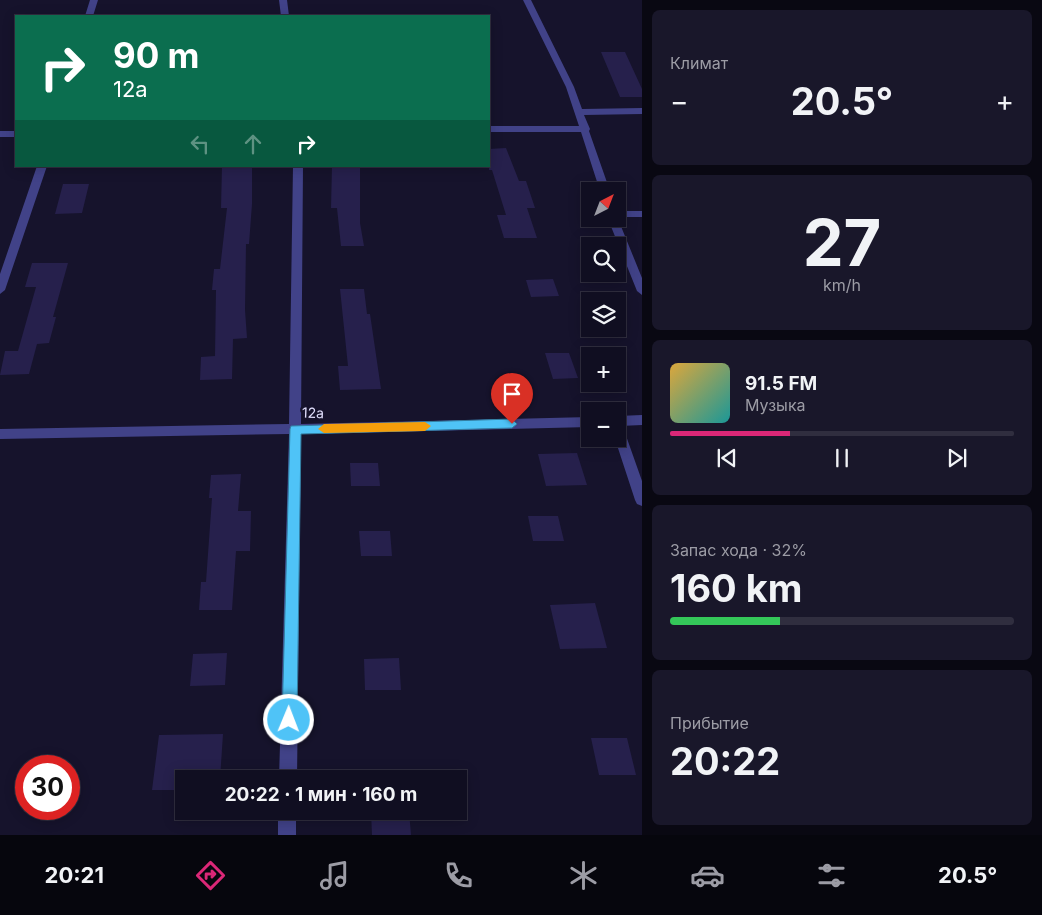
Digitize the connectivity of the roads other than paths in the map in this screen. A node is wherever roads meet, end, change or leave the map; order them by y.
1 (94, 0) edge
2 (284, 0) edge
3 (527, 0) edge
4 (89, 15) edge
5 (285, 15) edge
6 (580, 112) junction
7 (642, 112) edge
8 (490, 129) edge
9 (586, 129) junction
10 (0, 134) edge
11 (15, 134) edge
12 (42, 167) edge
13 (298, 167) edge
14 (602, 182) edge
15 (626, 214) edge
16 (642, 214) edge
17 (618, 228) edge
18 (0, 290) edge
19 (642, 291) edge
20 (642, 420) edge
21 (626, 421) edge
22 (581, 422) edge
23 (295, 429) junction
24 (0, 434) edge
25 (624, 447) edge
26 (642, 500) edge
27 (288, 770) edge
28 (288, 820) edge
29 (287, 835) edge

1 - 4 street
2 - 5 street
3 - 6 street
6 - 7 street
6 - 9 street
8 - 9 street
9 - 14 street
10 - 11 street
12 - 18 street
13 - 23 street, 12а
15 - 16 street
17 - 19 street
20 - 21 street
22 - 23 street, 12а
23 - 24 street
23 - 27 street
25 - 26 street
28 - 29 street

